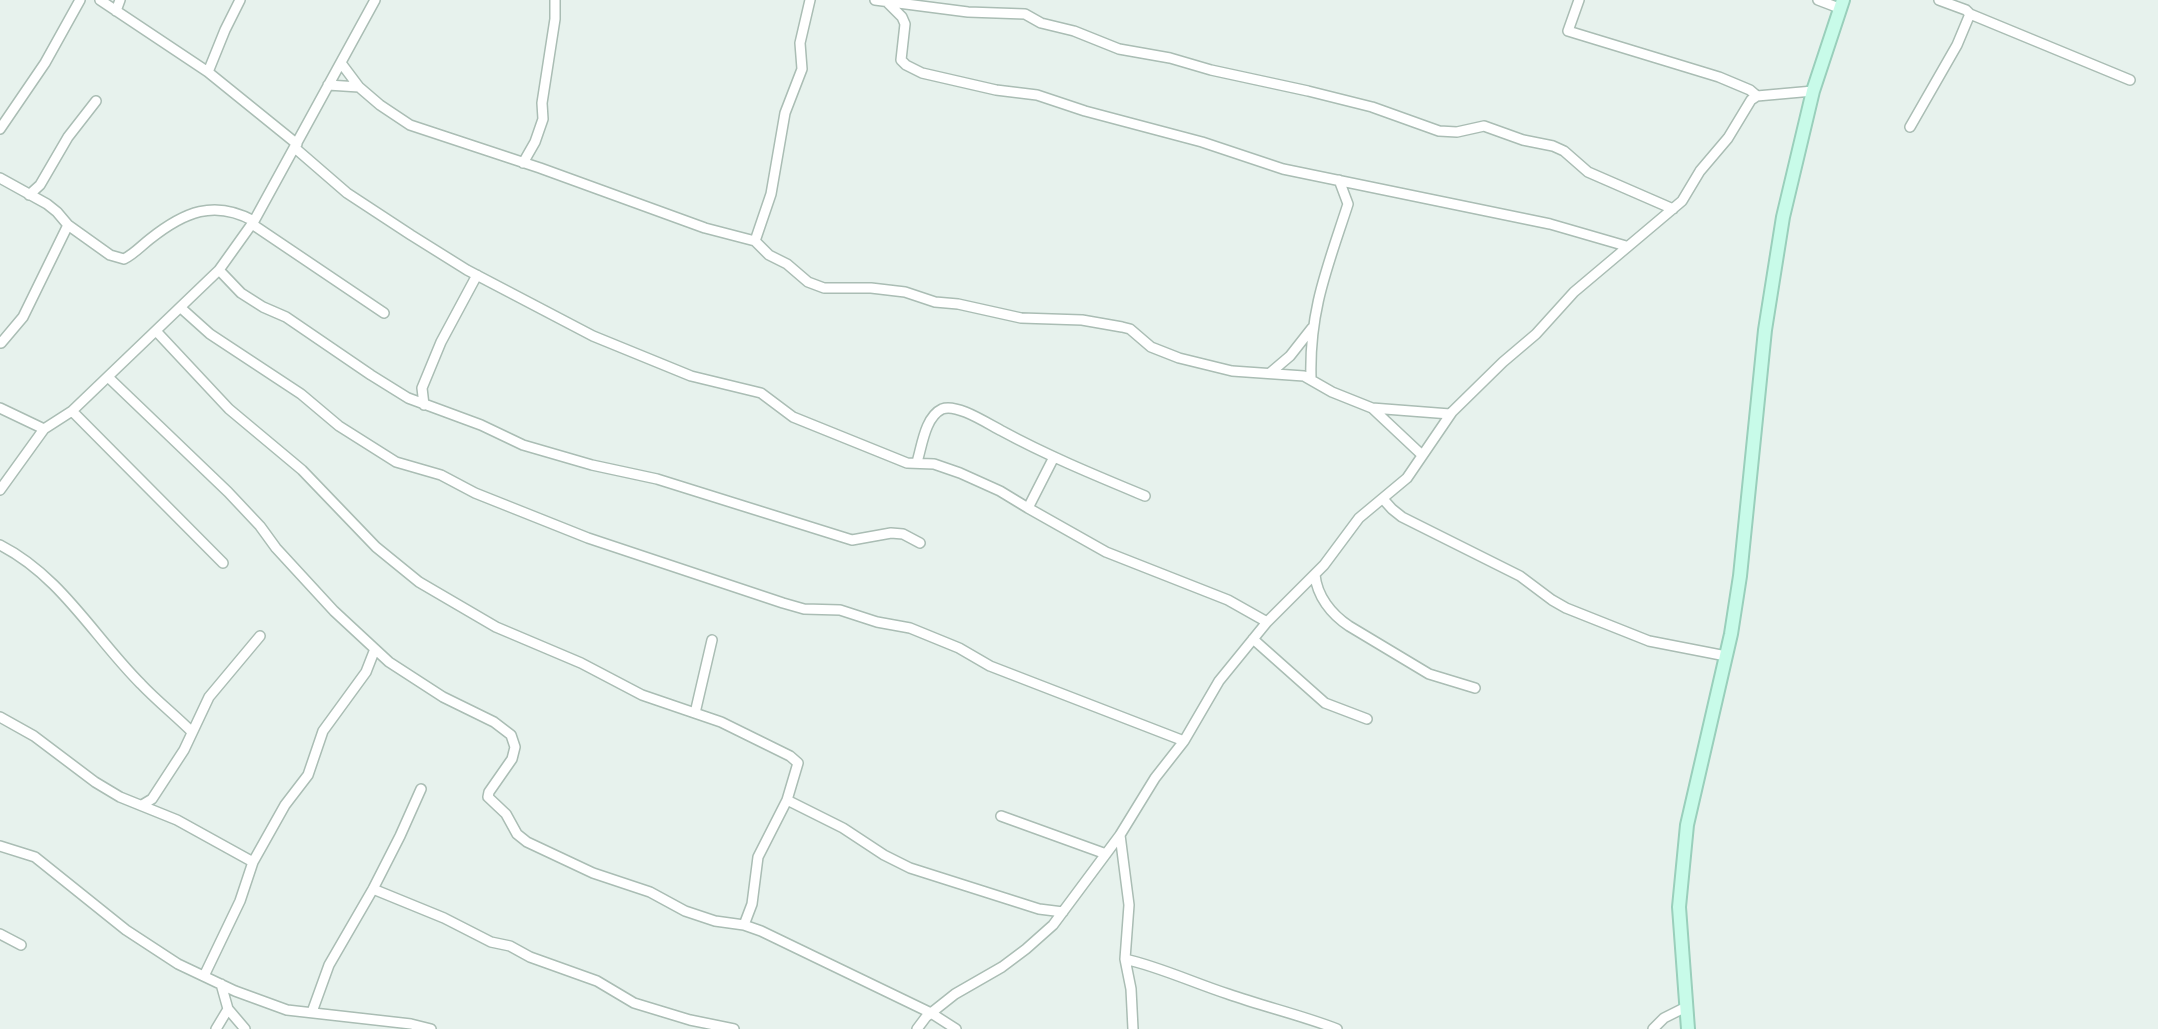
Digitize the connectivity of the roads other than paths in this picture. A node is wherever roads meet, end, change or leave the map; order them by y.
1 (80, 0) edge
2 (100, 0) edge
3 (120, 0) edge
4 (240, 0) edge
5 (376, 0) edge
6 (555, 0) edge
7 (810, 0) edge
8 (875, 0) edge
9 (1578, 0) edge
10 (1818, 0) edge
11 (887, 1) edge
12 (1946, 1) edge
13 (904, 2) edge
14 (1841, 4) edge
15 (116, 11) junction
16 (1970, 14) junction
17 (341, 63) junction
18 (208, 72) junction
19 (2130, 80) dead end
20 (328, 85) junction
21 (359, 88) junction
22 (1813, 91) junction
23 (1757, 96) junction
24 (96, 101) dead end
25 (1910, 127) dead end
26 (0, 129) edge
27 (296, 146) junction
28 (523, 163) junction
29 (0, 178) edge
30 (1339, 180) junction
31 (29, 195) junction
32 (1673, 209) junction
33 (253, 222) junction
34 (68, 225) junction
35 (755, 241) junction
36 (1626, 246) junction
37 (219, 270) junction
38 (477, 275) junction
39 (181, 308) junction
40 (384, 313) dead end
41 (1313, 326) junction
42 (156, 331) junction
43 (0, 346) edge
44 (1270, 373) junction
45 (108, 377) junction
46 (1311, 378) junction
47 (422, 388) junction
48 (408, 398) junction
49 (424, 405) junction
50 (0, 408) edge
51 (1372, 408) junction
52 (72, 411) junction
53 (1450, 414) junction
54 (44, 429) junction
55 (1422, 455) junction
56 (1054, 457) junction
57 (917, 462) junction
58 (0, 490) edge
59 (1145, 496) dead end
60 (1383, 499) junction
61 (1028, 508) junction
62 (920, 543) dead end
63 (0, 545) edge
64 (223, 564) dead end
65 (1315, 575) junction
66 (1303, 587) junction
67 (1316, 590) junction
68 (1266, 622) junction
69 (260, 636) dead end
70 (1254, 639) junction
71 (712, 640) dead end
72 (375, 649) junction
73 (1726, 656) junction
74 (1475, 688) dead end
75 (695, 713) junction
76 (0, 717) edge
77 (1367, 719) dead end
78 (191, 732) junction
79 (1184, 741) junction
80 (421, 789) dead end
81 (152, 799) junction
82 (787, 800) junction
83 (142, 805) junction
84 (158, 812) junction
85 (1001, 816) dead end
86 (1120, 835) junction
87 (0, 846) edge
88 (1106, 854) junction
89 (253, 862) junction
90 (373, 889) junction
91 (1063, 912) junction
92 (744, 925) junction
93 (0, 934) edge
94 (21, 945) dead end
95 (1125, 959) junction
96 (204, 976) junction
97 (221, 984) junction
98 (1686, 1007) junction
99 (228, 1009) junction
100 (312, 1013) junction
101 (931, 1013) junction
102 (216, 1029) edge
103 (244, 1029) edge
104 (431, 1029) edge
105 (734, 1029) edge
106 (917, 1029) edge
107 (956, 1029) edge
108 (1133, 1029) edge
109 (1337, 1029) edge
110 (1653, 1029) edge
111 (1688, 1029) edge

1 - 26 street
2 - 15 street
3 - 15 street
4 - 18 street
5 - 17 street
6 - 28 street
7 - 35 street
8 - 11 street
9 - 23 street
10 - 14 street
11 - 13 street
11 - 30 street
12 - 16 street
13 - 32 street
14 - 22 street
15 - 18 street
16 - 19 street
16 - 25 street
17 - 20 street
17 - 21 street
18 - 27 street
20 - 21 street
20 - 27 street
21 - 28 street
22 - 23 street
22 - 73 street
23 - 32 street
24 - 31 street
27 - 33 street
27 - 38 street
28 - 35 street
29 - 31 street
30 - 36 street
30 - 41 street
31 - 34 street
32 - 36 street
33 - 34 street
33 - 37 street
33 - 40 street
34 - 43 street
35 - 44 street
36 - 53 street
37 - 39 street
37 - 48 street
38 - 47 street
38 - 57 street
39 - 42 street
39 - 79 street
41 - 44 street
41 - 46 street
42 - 45 street
42 - 75 street
44 - 46 street
45 - 52 street
45 - 72 street
46 - 51 street
47 - 48 street
47 - 49 street
48 - 49 street
49 - 62 street
50 - 54 street
51 - 53 street
51 - 55 street
52 - 54 street
52 - 64 street
53 - 55 street
54 - 58 street
55 - 60 street
56 - 57 street
56 - 59 street
56 - 61 street
57 - 61 street
60 - 65 street
60 - 73 street
61 - 68 street
63 - 78 street
65 - 66 street
65 - 67 street
66 - 67 street
66 - 68 street
67 - 74 street
68 - 70 street
69 - 78 street
70 - 77 street
70 - 79 street
71 - 75 street
72 - 89 street
72 - 92 street
73 - 98 street
75 - 82 street
76 - 83 street
78 - 81 street
79 - 86 street
80 - 90 street
81 - 83 street
81 - 84 street
82 - 91 street
82 - 92 street
83 - 84 street
84 - 89 street
85 - 88 street
86 - 88 street
86 - 95 street
87 - 96 street
88 - 91 street
89 - 96 street
90 - 100 street
90 - 105 street
91 - 101 street
92 - 101 street
93 - 94 street
95 - 108 street
95 - 109 street
96 - 97 street
97 - 99 street
97 - 100 street
98 - 110 street
98 - 111 street
99 - 102 street
99 - 103 street
100 - 104 street
101 - 106 street
101 - 107 street

